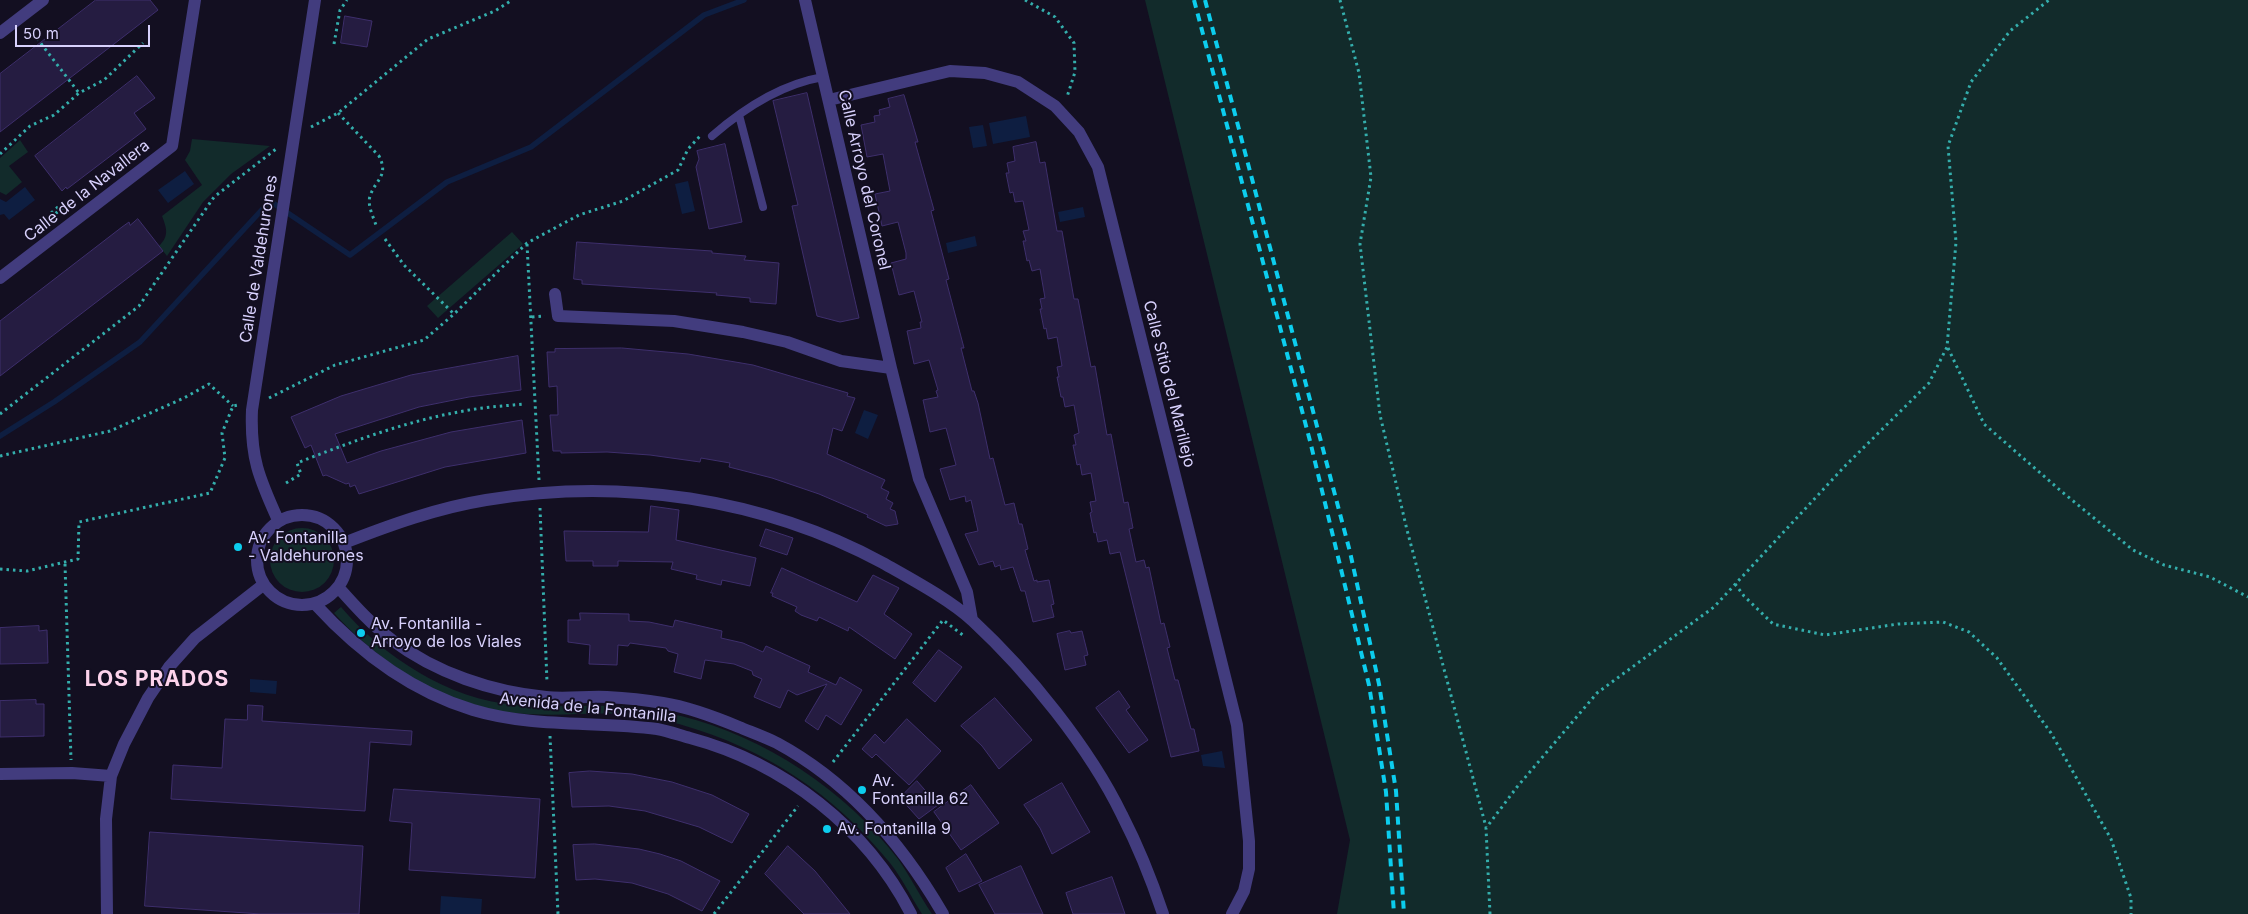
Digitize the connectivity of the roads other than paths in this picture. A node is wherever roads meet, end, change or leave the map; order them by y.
1 (43, 0) edge
2 (195, 0) edge
3 (315, 0) edge
4 (805, 0) edge
5 (0, 33) edge
6 (822, 71) junction
7 (829, 100) junction
8 (739, 115) junction
9 (712, 136) dead end
10 (763, 207) dead end
11 (0, 278) edge
12 (555, 294) dead end
13 (891, 368) junction
14 (278, 520) junction
15 (344, 543) junction
16 (263, 585) junction
17 (338, 587) junction
18 (315, 604) junction
19 (972, 620) junction
20 (0, 774) edge
21 (111, 776) junction
22 (106, 914) edge
23 (912, 914) edge
24 (944, 914) edge
25 (1163, 914) edge
26 (1232, 914) edge

1 - 5 street
2 - 11 street, Calle de la Navallera
3 - 14 street, Calle de Valdehurones
4 - 6 street, Calle Arroyo del Coronel
6 - 7 street, Calle Arroyo del Coronel
6 - 8 lane
7 - 13 street, Calle Arroyo del Coronel
7 - 26 street, Calle Sitio del Marillejo
8 - 9 lane
8 - 10 lane
12 - 13 street
13 - 19 street, Calle Arroyo del Coronel
14 - 15 street
14 - 16 street
15 - 17 street
15 - 19 street
16 - 18 street
16 - 21 street
17 - 18 street
17 - 24 street, Avenida de la Fontanilla
18 - 23 street, Avenida de la Fontanilla
19 - 25 street
20 - 21 street
21 - 22 street

